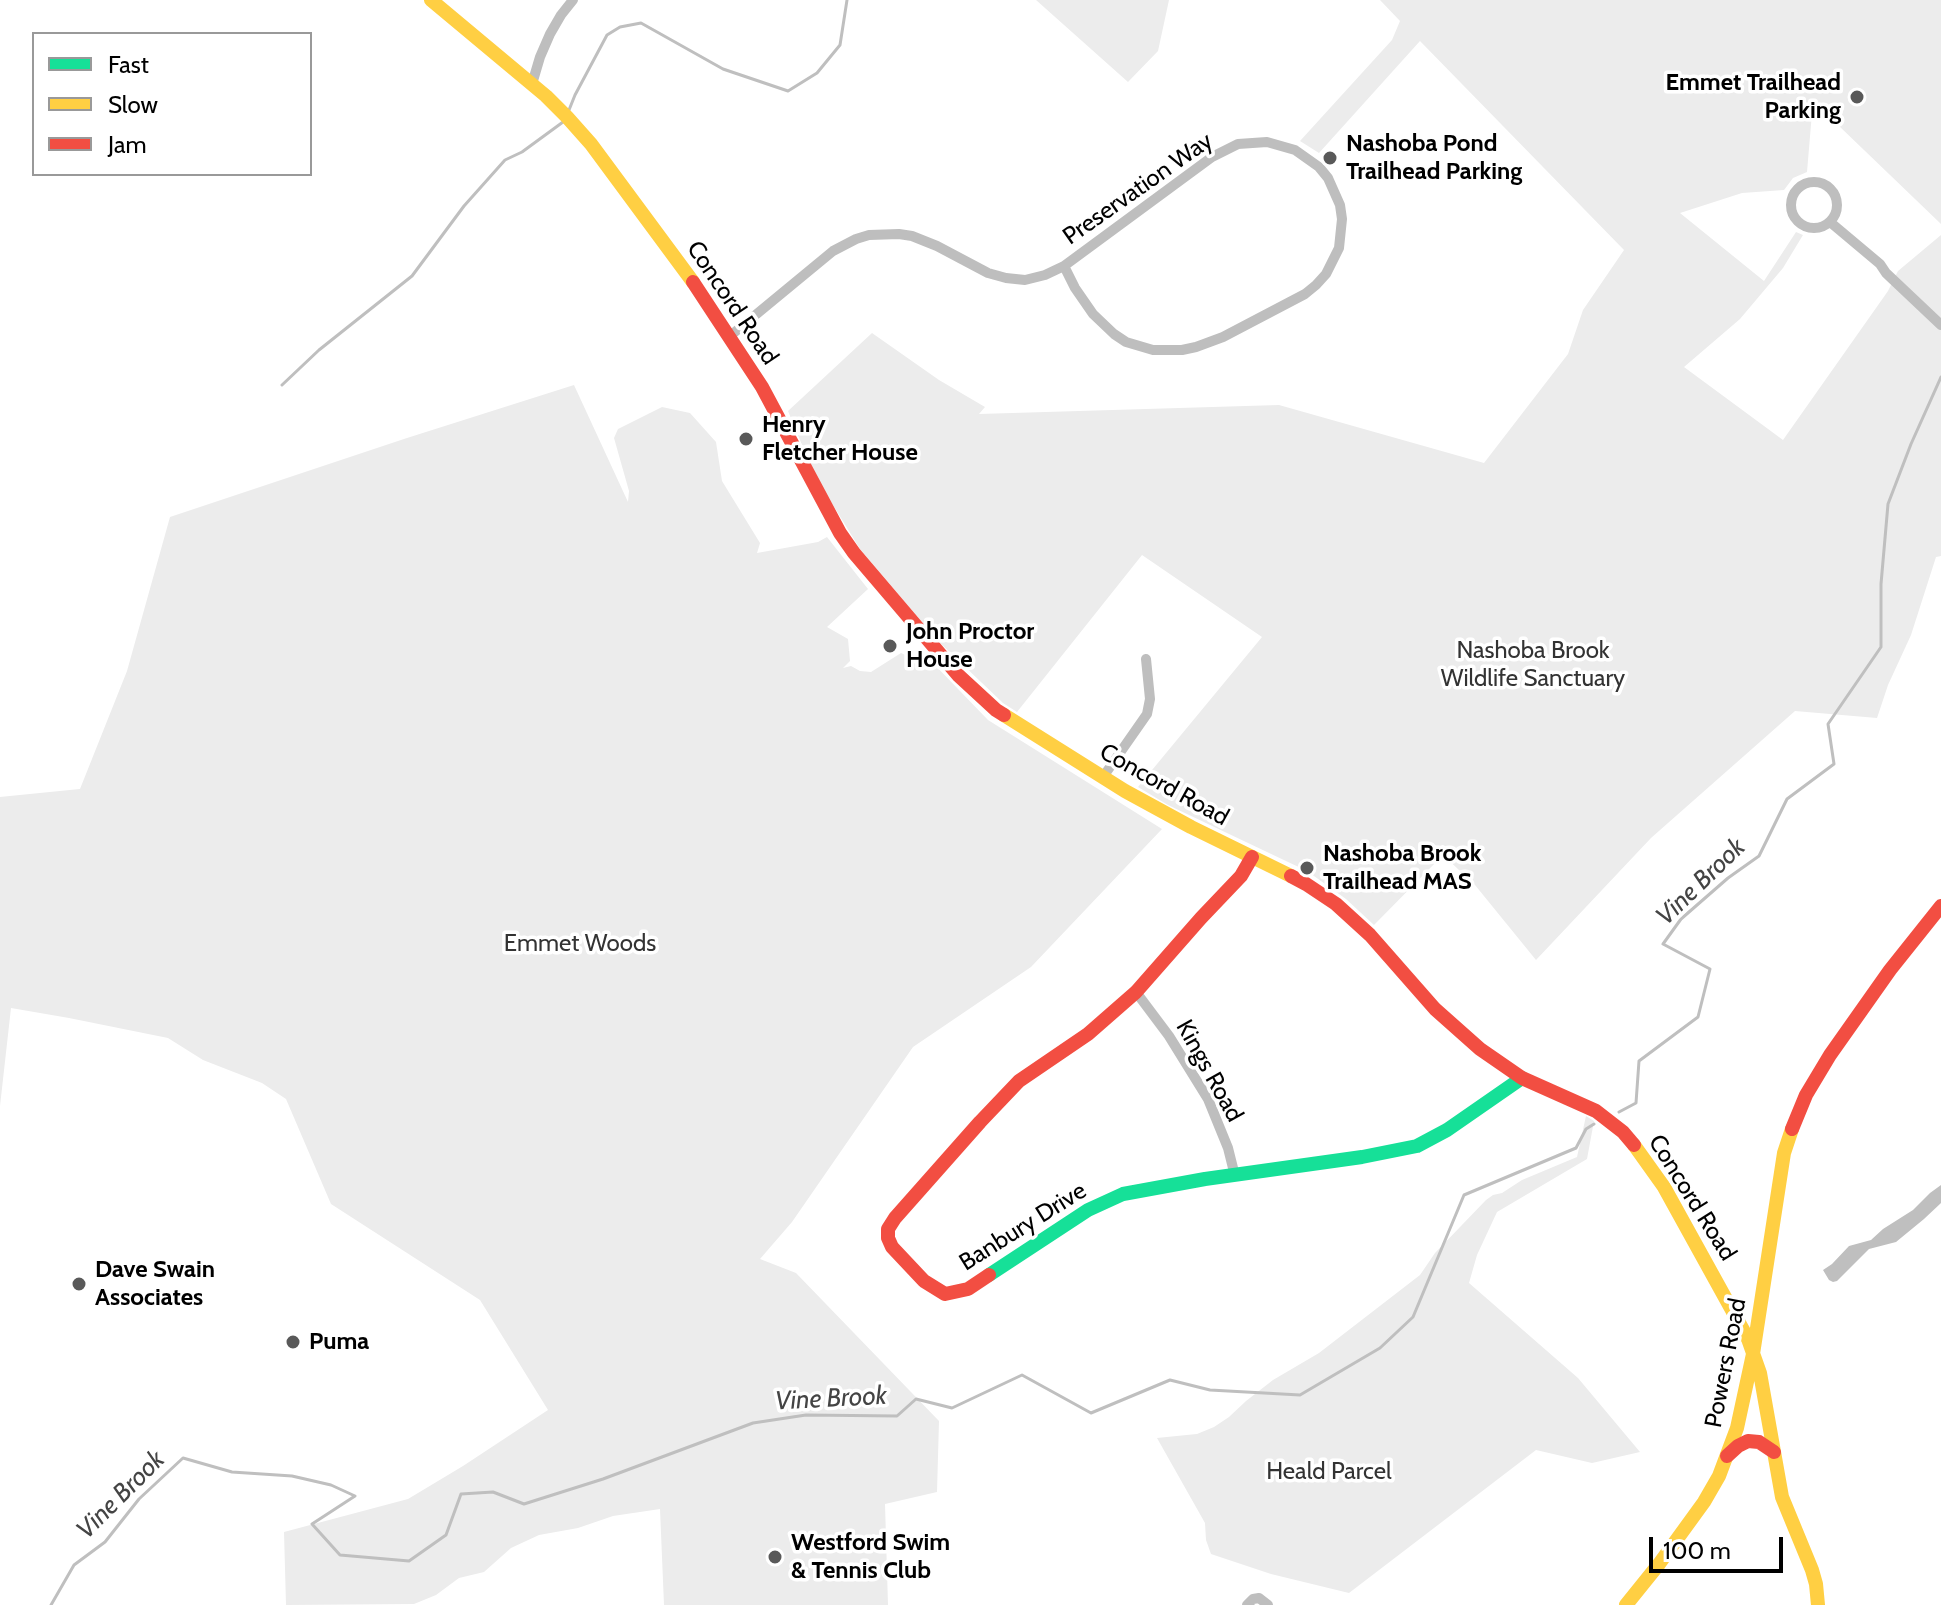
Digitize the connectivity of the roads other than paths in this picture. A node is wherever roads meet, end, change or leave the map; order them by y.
1 (431, 0) edge
2 (573, 0) edge
3 (449, 6) edge
4 (532, 84) junction
5 (1830, 222) junction
6 (1064, 266) junction
7 (1941, 325) edge
8 (730, 336) junction
9 (1146, 659) dead end
10 (1103, 777) junction
11 (1252, 857) junction
12 (1941, 906) edge
13 (1136, 992) junction
14 (1522, 1078) junction
15 (1235, 1176) junction
16 (1762, 1291) junction
17 (1729, 1301) junction
18 (1753, 1354) junction
19 (1774, 1452) junction
20 (1727, 1457) junction
21 (1247, 1605) edge
22 (1268, 1605) edge
23 (1626, 1605) edge
24 (1818, 1605) edge

1 - 3 main road, Concord Road
2 - 4 street
3 - 4 main road, Concord Road
4 - 8 main road, Concord Road
5 - 5 street
5 - 7 street
6 - 6 street, Preservation Way
6 - 8 street, Preservation Way
8 - 10 main road, Concord Road
9 - 10 street
10 - 11 main road, Concord Road
11 - 13 main road, Banbury Drive
11 - 14 main road, Concord Road
12 - 16 main road, Powers Road
13 - 15 street, Kings Road
13 - 15 main road, Banbury Drive
14 - 15 main road, Banbury Drive
14 - 17 main road, Concord Road
16 - 17 main road
16 - 18 main road, Powers Road
17 - 18 main road, Concord Road
18 - 19 main road, Concord Road
18 - 20 main road, Powers Road
19 - 20 main road
19 - 24 main road, Concord Road
20 - 23 main road, Powers Road
21 - 22 street

